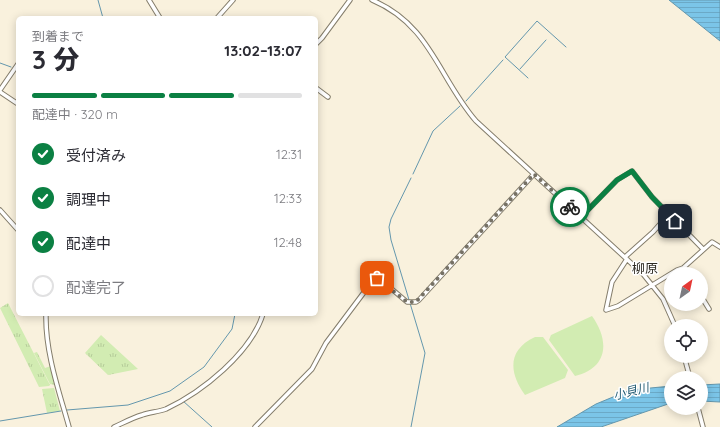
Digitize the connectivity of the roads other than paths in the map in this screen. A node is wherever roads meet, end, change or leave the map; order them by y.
1 (149, 0) edge
2 (233, 0) edge
3 (350, 0) edge
4 (372, 0) edge
5 (157, 16) edge
6 (222, 16) edge
7 (318, 41) edge
8 (16, 67) edge
9 (318, 90) edge
10 (0, 91) edge
11 (328, 97) dead end
12 (16, 103) edge
13 (534, 174) junction
14 (0, 210) edge
15 (669, 214) junction
16 (581, 217) junction
17 (16, 228) edge
18 (720, 247) edge
19 (703, 250) junction
20 (626, 258) junction
21 (683, 267) edge
22 (664, 279) edge
23 (653, 285) junction
24 (46, 316) edge
25 (263, 316) edge
26 (672, 319) edge
27 (700, 415) edge
28 (69, 427) edge
29 (114, 427) edge
30 (255, 427) edge
31 (703, 427) edge

1 - 5 street
2 - 6 street
3 - 7 street
4 - 13 street
8 - 10 street
9 - 11 street
10 - 12 street
13 - 16 street
13 - 30 street
14 - 17 street
15 - 16 street
15 - 19 street
15 - 20 street
16 - 20 street
18 - 19 street
19 - 21 street
20 - 23 street
20 - 23 street
22 - 23 street
23 - 26 street
24 - 28 street
25 - 29 street
27 - 31 street

